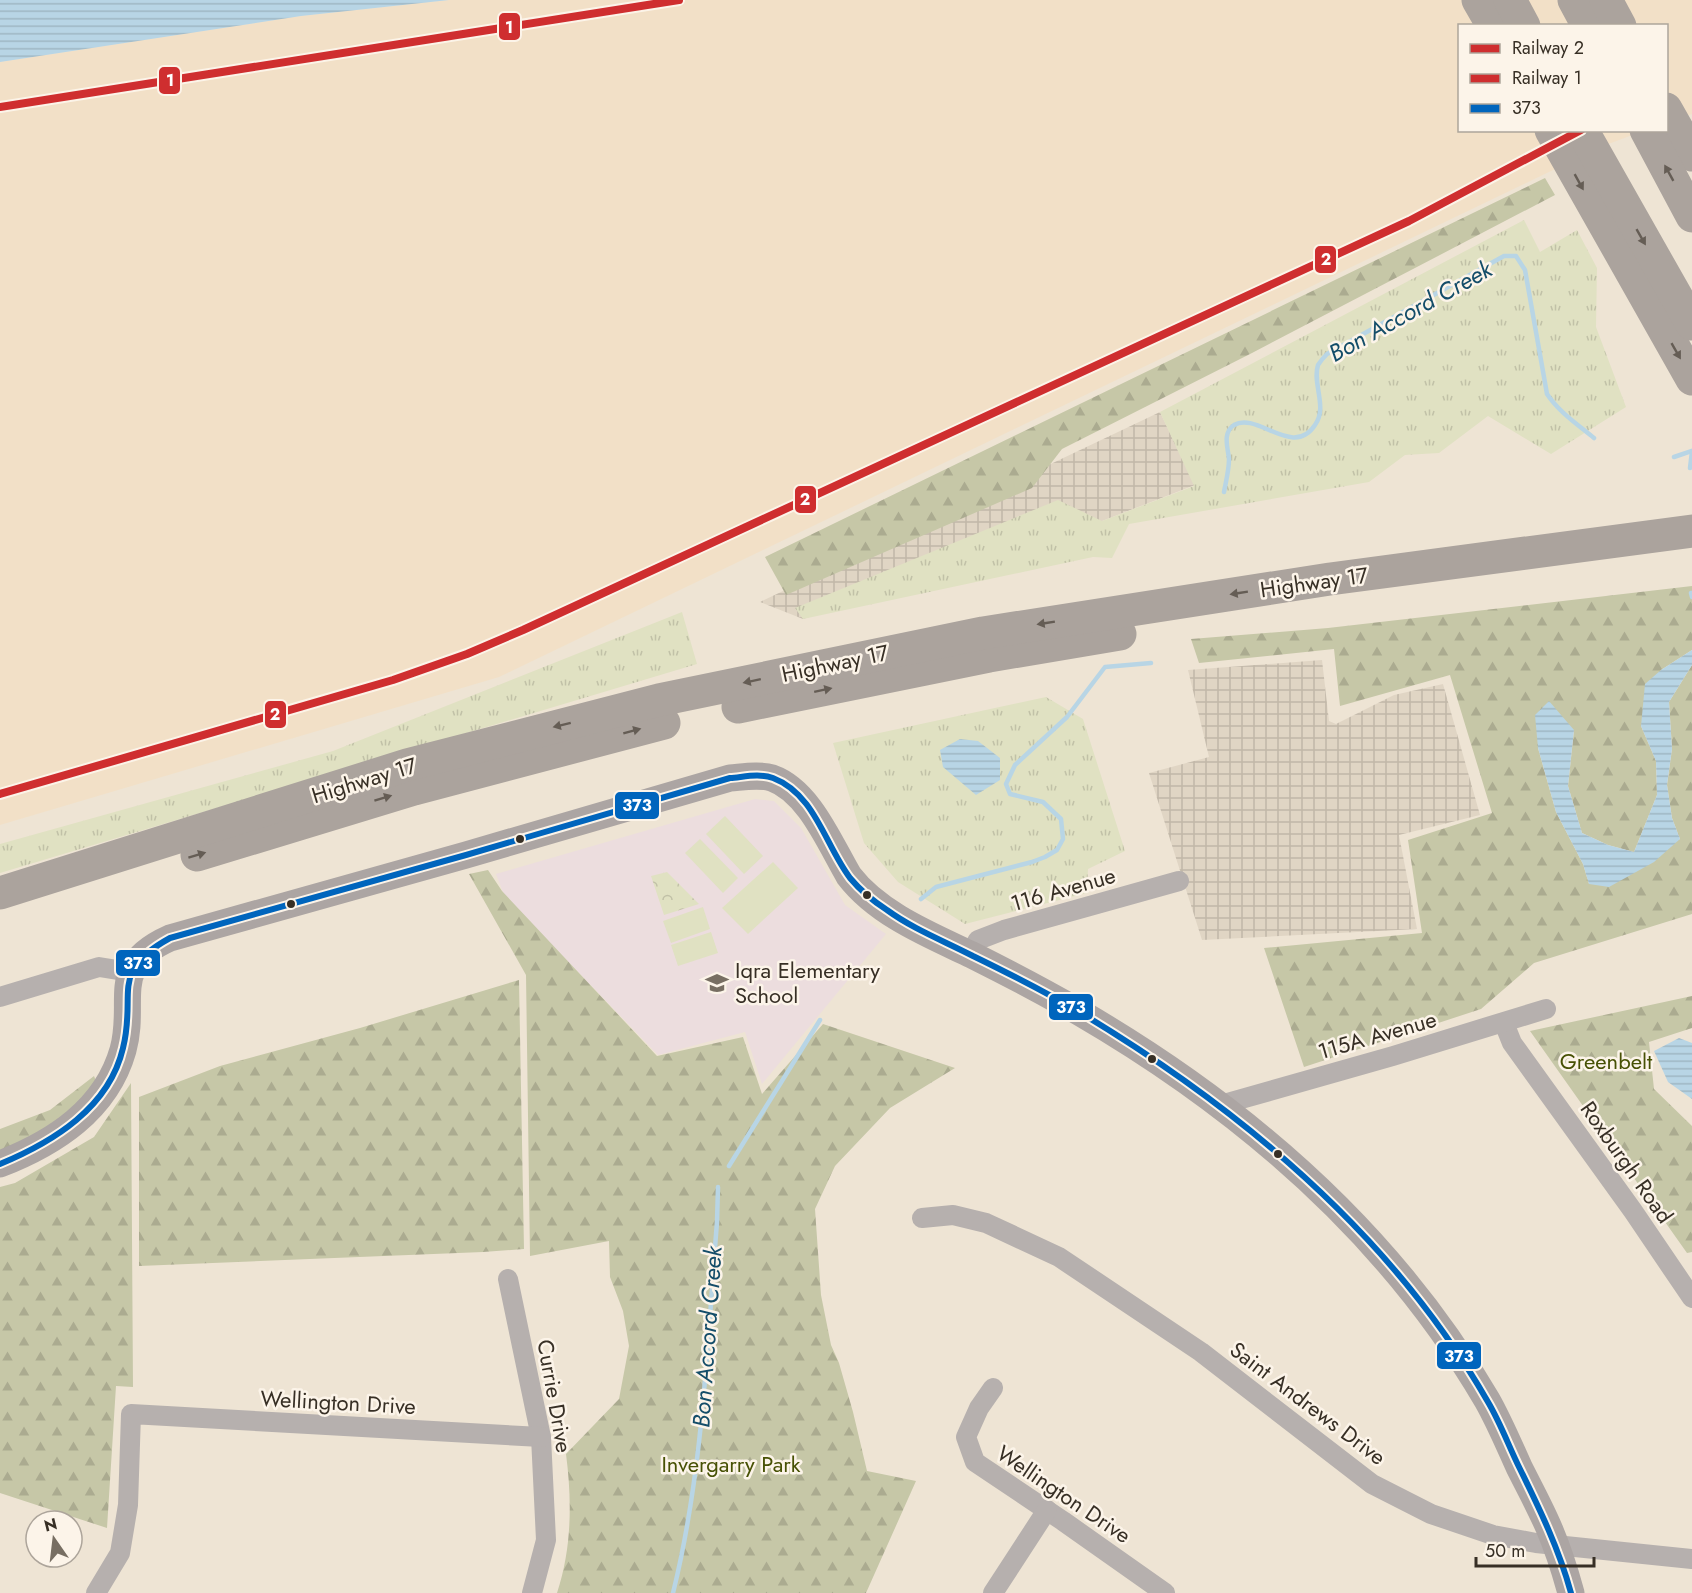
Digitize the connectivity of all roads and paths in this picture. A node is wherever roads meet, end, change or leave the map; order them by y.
1 (1478, 0) edge
2 (1510, 0) edge
3 (1574, 0) edge
4 (1606, 0) edge
5 (1491, 24) edge
6 (1523, 24) edge
7 (1587, 24) edge
8 (1619, 24) edge
9 (1668, 113) edge
10 (1552, 132) edge
11 (1583, 132) edge
12 (1647, 132) edge
13 (1692, 155) edge
14 (1692, 216) edge
15 (1692, 324) edge
16 (1692, 379) edge
17 (1692, 531) edge
18 (1692, 552) edge
19 (1179, 881) dead end
20 (0, 893) edge
21 (0, 915) edge
22 (970, 954) junction
23 (130, 972) junction
24 (0, 998) edge
25 (1546, 1009) dead end
26 (1504, 1023) junction
27 (1220, 1105) junction
28 (0, 1164) edge
29 (922, 1218) dead end
30 (508, 1279) dead end
31 (1692, 1298) edge
32 (993, 1388) dead end
33 (541, 1437) junction
34 (1047, 1510) junction
35 (1556, 1546) junction
36 (1692, 1559) edge
37 (96, 1593) edge
38 (532, 1593) edge
39 (993, 1593) edge
40 (1165, 1593) edge
41 (1571, 1593) edge

1 - 5 highway
2 - 6 highway
3 - 7 highway
4 - 8 highway
9 - 13 highway
10 -> 16 highway
11 -> 15 highway
14 -> 12 highway
17 -> 20 highway, Highway 17
21 -> 18 highway, Highway 17
19 - 22 street, 116 Avenue
22 - 23 street
22 - 27 street
23 - 24 street
23 - 28 street
25 - 26 street, 115A Avenue
26 - 27 street, 115A Avenue
26 - 31 street, Roxburgh Road
27 - 35 street
29 - 35 street, Saint Andrews Drive
30 - 33 street, Currie Drive
32 - 34 street, Wellington Drive
33 - 37 street, Wellington Drive
33 - 38 street, Currie Drive
34 - 39 street
34 - 40 street, Wellington Drive
35 - 36 street, Saint Andrews Drive
35 - 41 street

